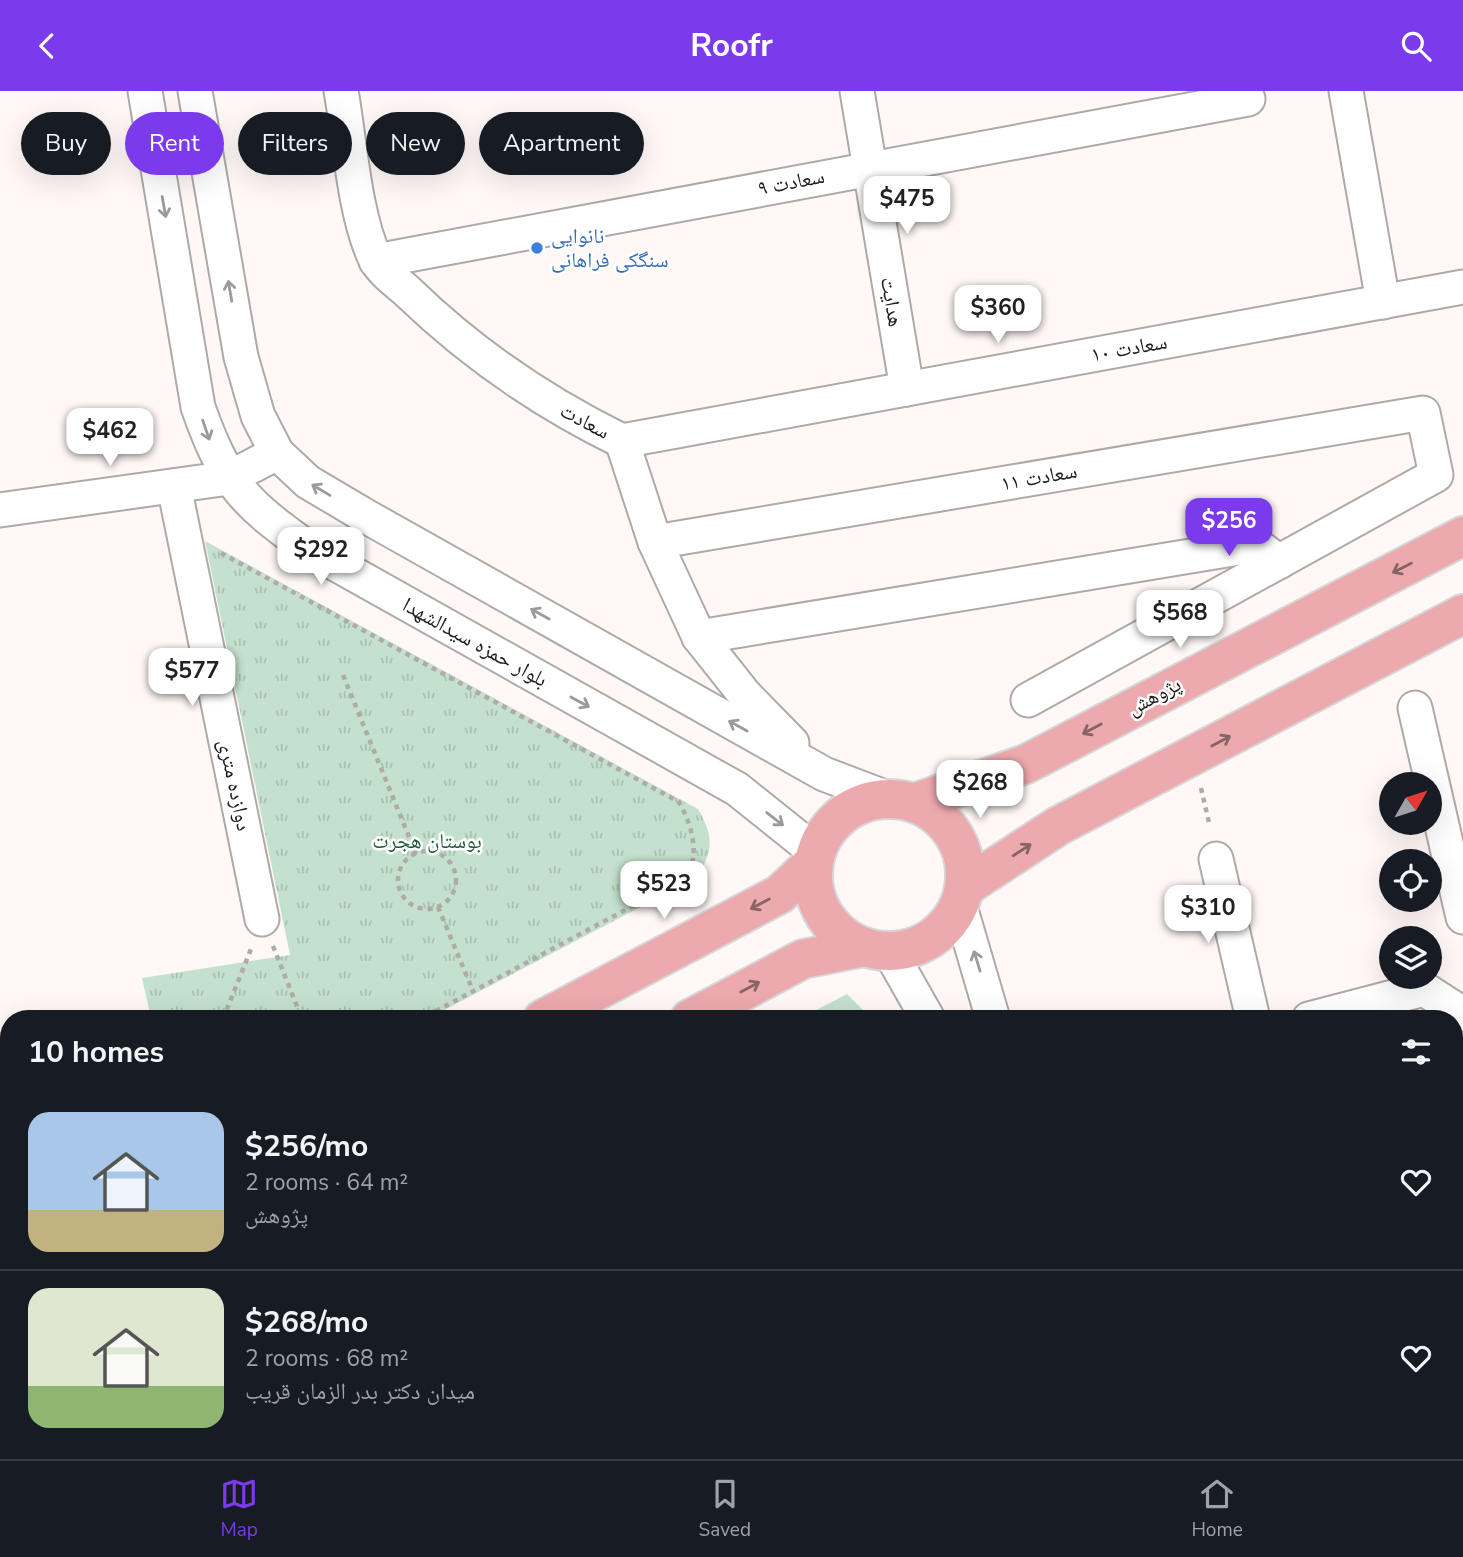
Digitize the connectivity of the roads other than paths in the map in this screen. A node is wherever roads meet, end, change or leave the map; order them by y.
1 (145, 91) edge
2 (195, 91) edge
3 (341, 91) edge
4 (857, 91) edge
5 (1346, 91) edge
6 (1248, 99) dead end
7 (867, 167) junction
8 (376, 261) junction
9 (1463, 287) edge
10 (1383, 302) junction
11 (907, 389) junction
12 (622, 441) junction
13 (277, 453) junction
14 (229, 478) junction
15 (174, 486) junction
16 (0, 510) edge
17 (1463, 536) edge
18 (655, 542) junction
19 (1279, 562) junction
20 (1463, 614) edge
21 (699, 637) junction
22 (1028, 700) dead end
23 (1415, 708) dead end
24 (824, 774) junction
25 (900, 801) junction
26 (815, 858) junction
27 (1216, 859) road end
28 (962, 895) junction
29 (1463, 918) edge
30 (262, 919) road end
31 (877, 950) junction
32 (560, 1010) edge
33 (707, 1010) edge
34 (921, 1010) edge
35 (991, 1010) edge
36 (1250, 1010) edge
37 (1344, 1010) edge
38 (1457, 1010) edge

1 -> 14 street, بلوار حمزه سیدالشهدا
13 -> 2 street
3 - 8 street, سعادت
4 - 7 street, هدایت
5 - 10 street
6 - 7 street, سعادت ۹
7 - 8 street, سعادت ۹
7 - 11 street, هدایت
8 - 12 street, سعادت
9 - 10 street, سعادت ۱۰
10 - 11 street, سعادت ۱۰
11 - 12 street, سعادت ۱۰
12 - 18 street, سعادت
13 - 14 street
24 -> 13 street
14 - 15 street
14 -> 26 street, بلوار حمزه سیدالشهدا
15 - 16 street
15 - 30 street, دوازده متری
17 -> 25 main road, پژوهش
18 - 19 street, سعادت ۱۱
18 - 21 street, سعادت
19 - 21 street
19 - 22 street
28 -> 20 main road
21 - 24 street, سعادت
23 - 29 street
24 - 25 street
25 - 26 main road
25 - 28 main road
26 - 31 main road
26 -> 32 main road
27 - 36 street
28 - 31 main road
35 -> 28 street
33 -> 31 main road
31 - 34 street
37 - 38 street

